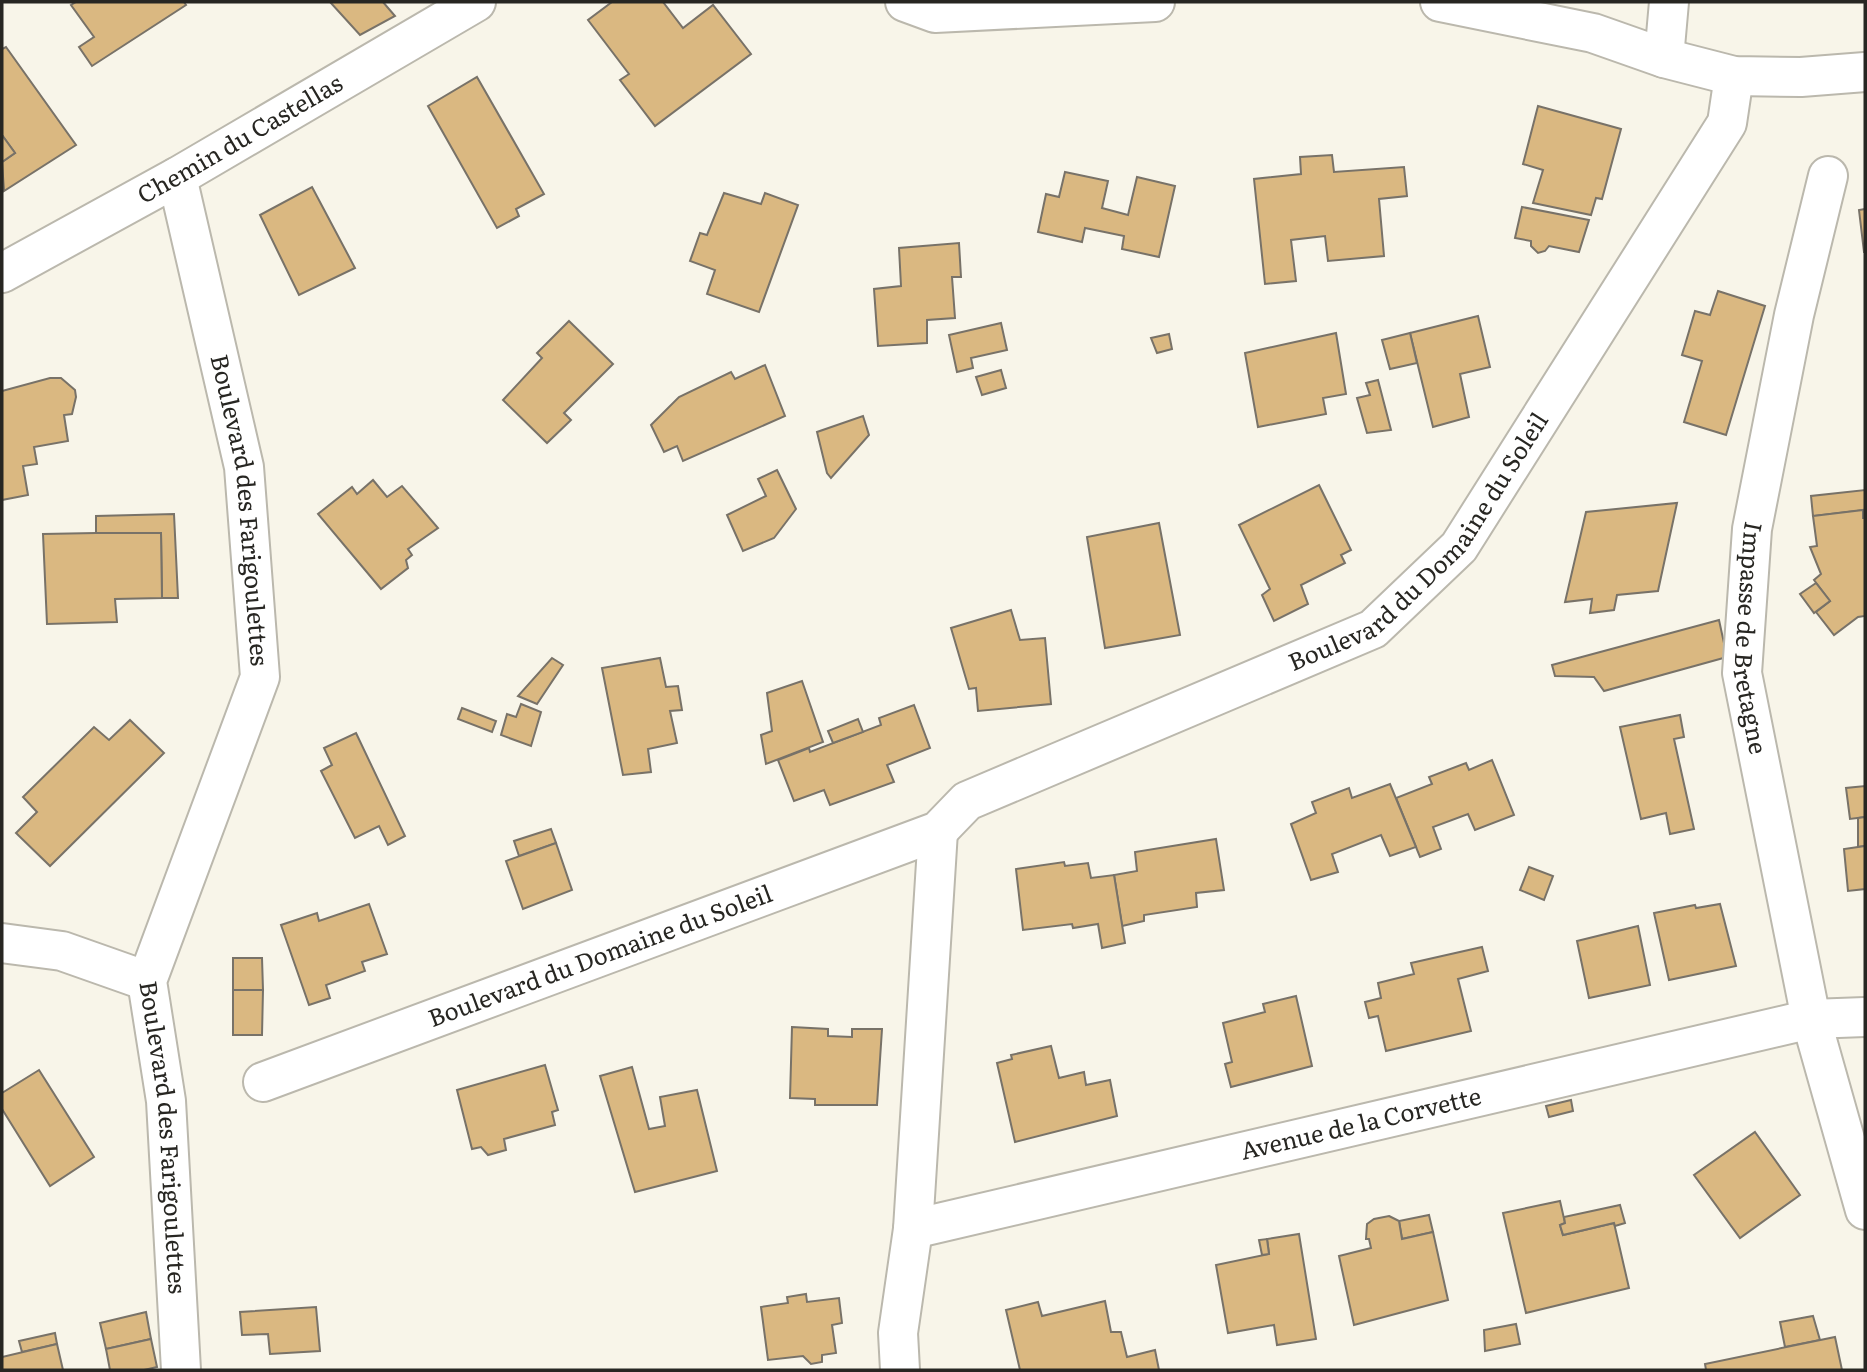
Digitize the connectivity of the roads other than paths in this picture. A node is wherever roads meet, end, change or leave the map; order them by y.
1 (476, 2) edge
2 (905, 2) edge
3 (1155, 2) edge
4 (1440, 2) edge
5 (1669, 2) edge
6 (1664, 58) junction
7 (1865, 72) edge
8 (1734, 76) junction
9 (1828, 176) dead end
10 (177, 177) junction
11 (2, 273) edge
12 (937, 831) junction
13 (2, 943) edge
14 (147, 981) junction
15 (1865, 1017) edge
16 (1811, 1019) junction
17 (262, 1082) dead end
18 (1865, 1210) edge
19 (913, 1229) junction
20 (181, 1370) edge
21 (901, 1370) edge

1 - 10 street, Chemin du Castellas
2 - 3 street
4 - 6 street
5 - 6 street
6 - 8 street
7 - 8 street
8 - 12 street, Boulevard du Domaine du Soleil
9 - 16 street, Impasse de Bretagne
10 - 11 street, Chemin du Castellas
10 - 14 street, Boulevard des Farigoulettes
12 - 17 street, Boulevard du Domaine du Soleil
12 - 19 street
13 - 14 street
14 - 20 street, Boulevard des Farigoulettes
15 - 16 street, Avenue de la Corvette
16 - 18 street, Impasse de Bretagne
16 - 19 street, Avenue de la Corvette
19 - 21 street

